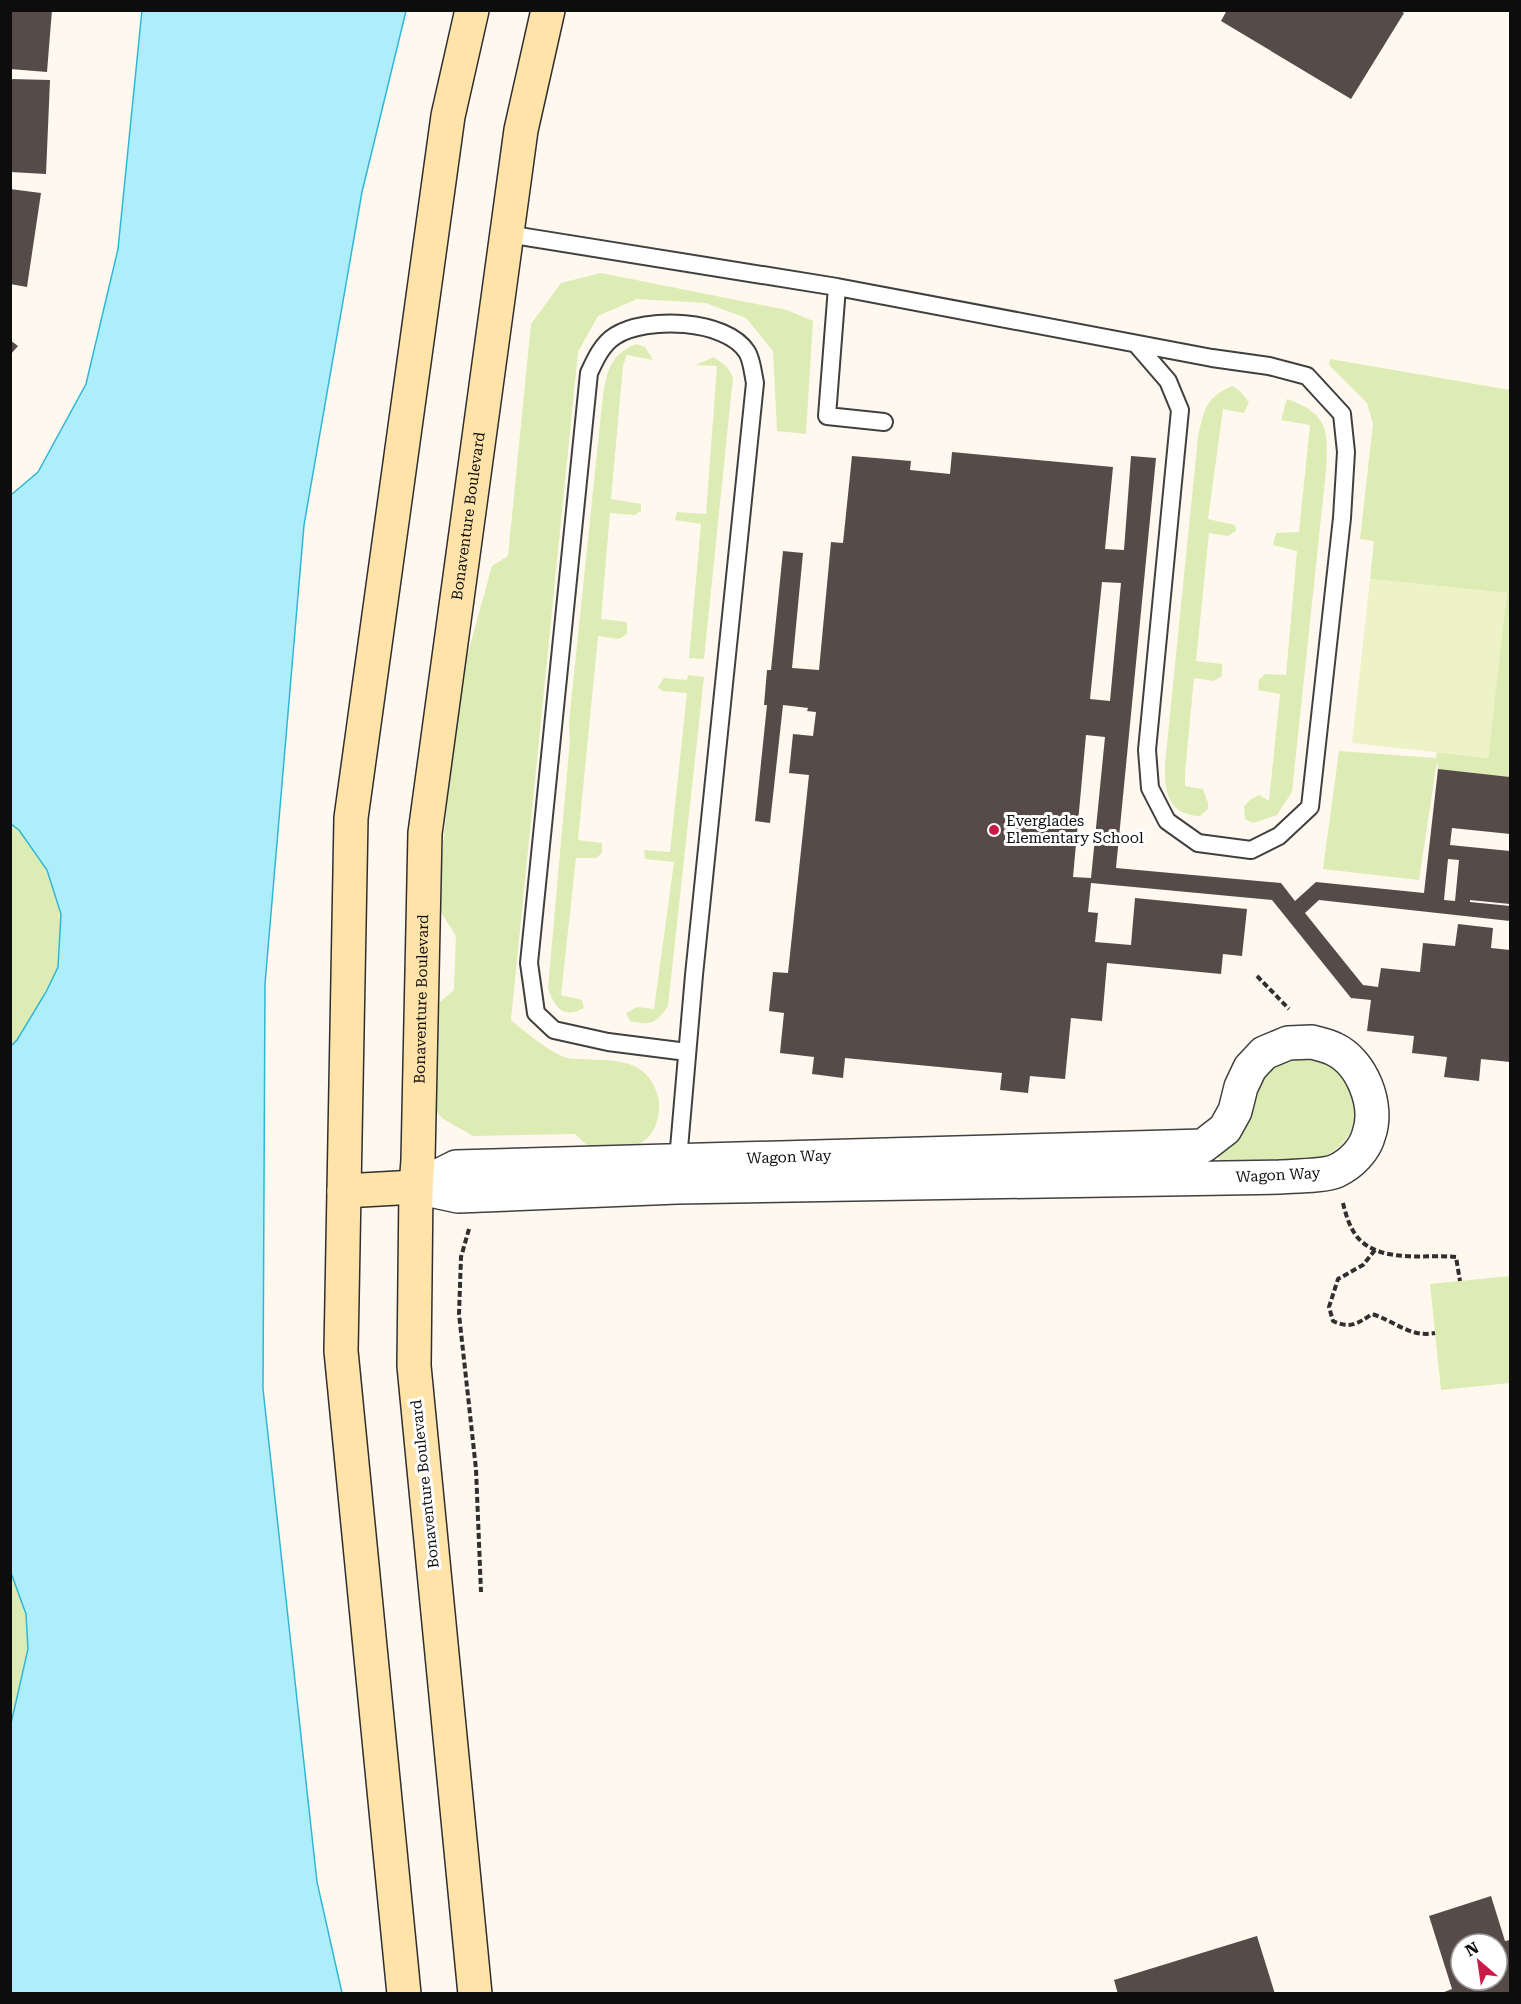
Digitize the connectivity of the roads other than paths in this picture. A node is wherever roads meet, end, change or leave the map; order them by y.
1 (472, 10) edge
2 (548, 10) edge
3 (507, 234) junction
4 (837, 287) junction
5 (1136, 344) junction
6 (884, 422) dead end
7 (687, 1052) junction
8 (678, 1160) junction
9 (416, 1186) junction
10 (344, 1191) junction
11 (404, 1994) edge
12 (475, 1994) edge

1 - 10 main road
2 - 3 main road, Bonaventure Boulevard
3 - 4 lane
3 - 9 main road, Bonaventure Boulevard
4 - 5 lane
4 - 6 lane
5 - 5 lane
7 - 7 lane
7 - 8 lane
8 - 9 street, Wagon Way
8 - 9 street, Wagon Way
9 - 10 main road, Wagon Way
9 - 12 main road, Bonaventure Boulevard
10 - 11 main road

